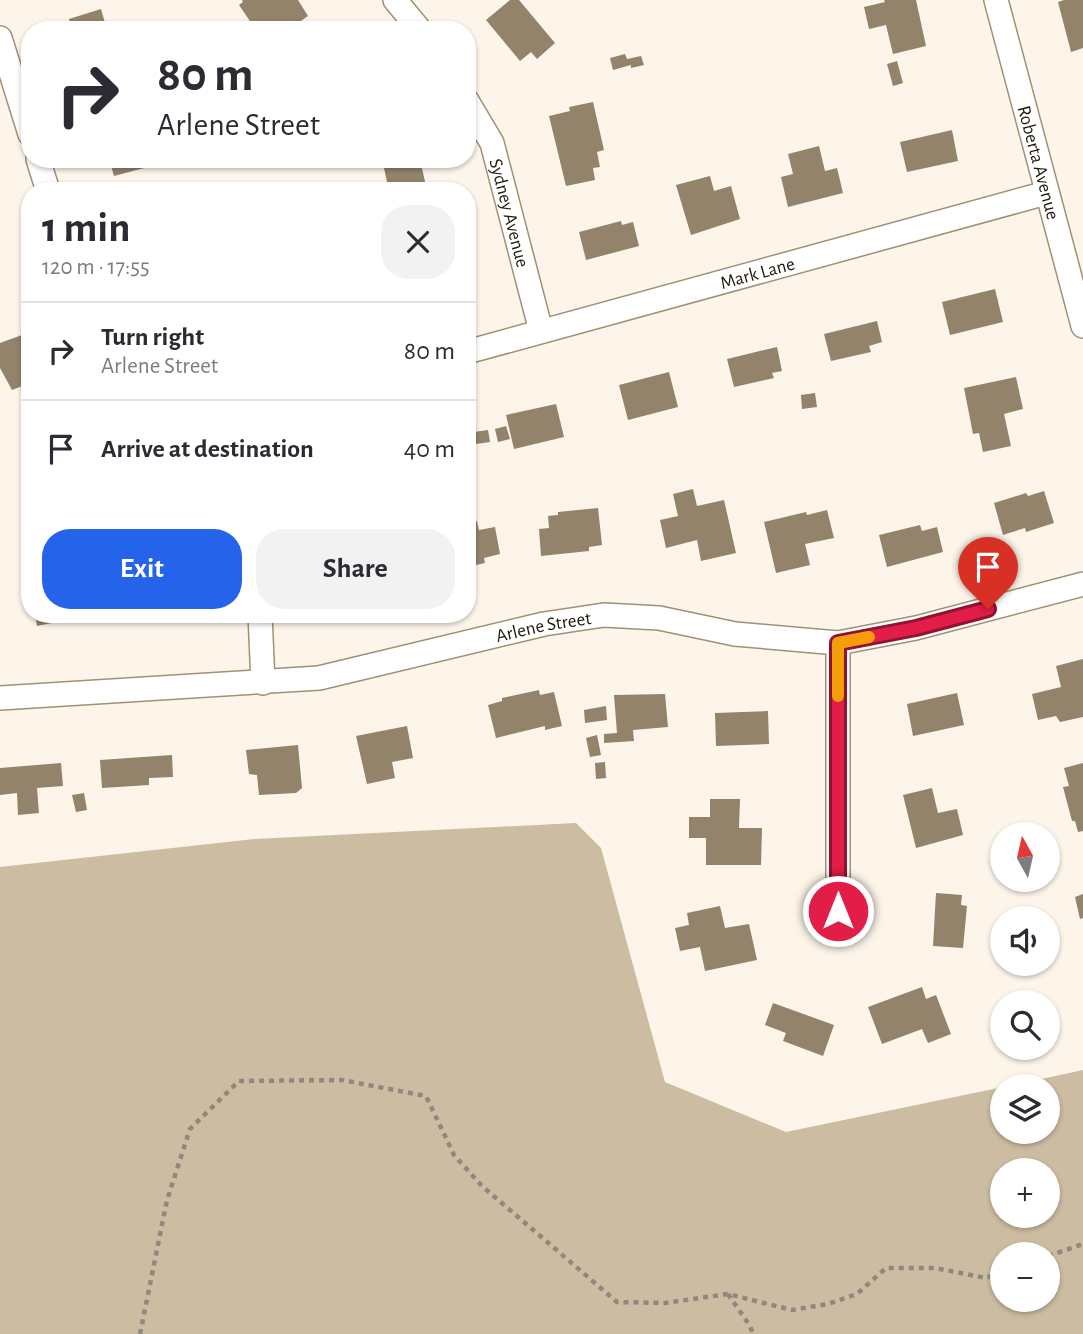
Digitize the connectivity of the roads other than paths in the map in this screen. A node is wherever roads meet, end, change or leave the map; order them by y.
1 (395, 0) edge
2 (996, 0) edge
3 (412, 21) edge
4 (0, 38) edge
5 (21, 105) edge
6 (476, 116) edge
7 (1046, 193) junction
8 (1083, 326) edge
9 (541, 331) junction
10 (476, 349) edge
11 (1083, 584) edge
12 (260, 623) edge
13 (838, 643) junction
14 (263, 683) junction
15 (0, 698) edge
16 (838, 911) dead end

1 - 3 street
2 - 7 street, Roberta Avenue
4 - 5 street
6 - 9 street, Sydney Avenue
7 - 8 street, Roberta Avenue
7 - 9 street, Mark Lane
9 - 10 street, Mark Lane
11 - 13 street, Arlene Street
12 - 14 street
13 - 14 street, Arlene Street
13 - 16 street
14 - 15 street, Arlene Street

